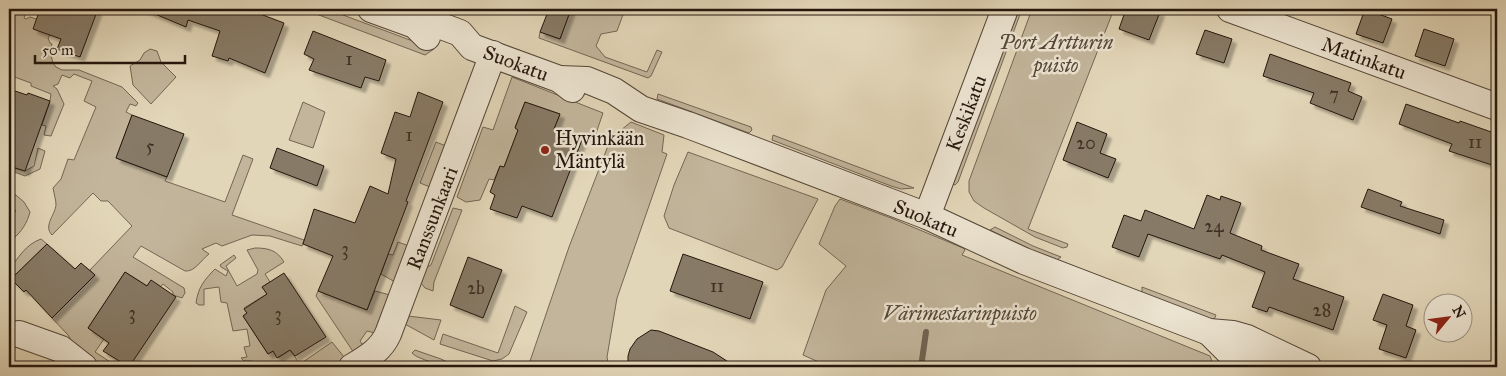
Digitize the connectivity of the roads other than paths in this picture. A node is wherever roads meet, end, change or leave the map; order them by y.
1 (371, 9) edge
2 (1005, 9) edge
3 (1230, 9) edge
4 (483, 50) junction
5 (1497, 107) edge
6 (927, 216) junction
7 (19, 334) dead end
8 (1301, 366) edge
9 (84, 367) edge
10 (352, 367) edge

1 - 4 street, Suokatu
2 - 6 street, Keskikatu
3 - 5 street, Matinkatu
4 - 6 street, Suokatu
4 - 10 street, Ranssunkaari
6 - 8 street, Suokatu
7 - 9 street

